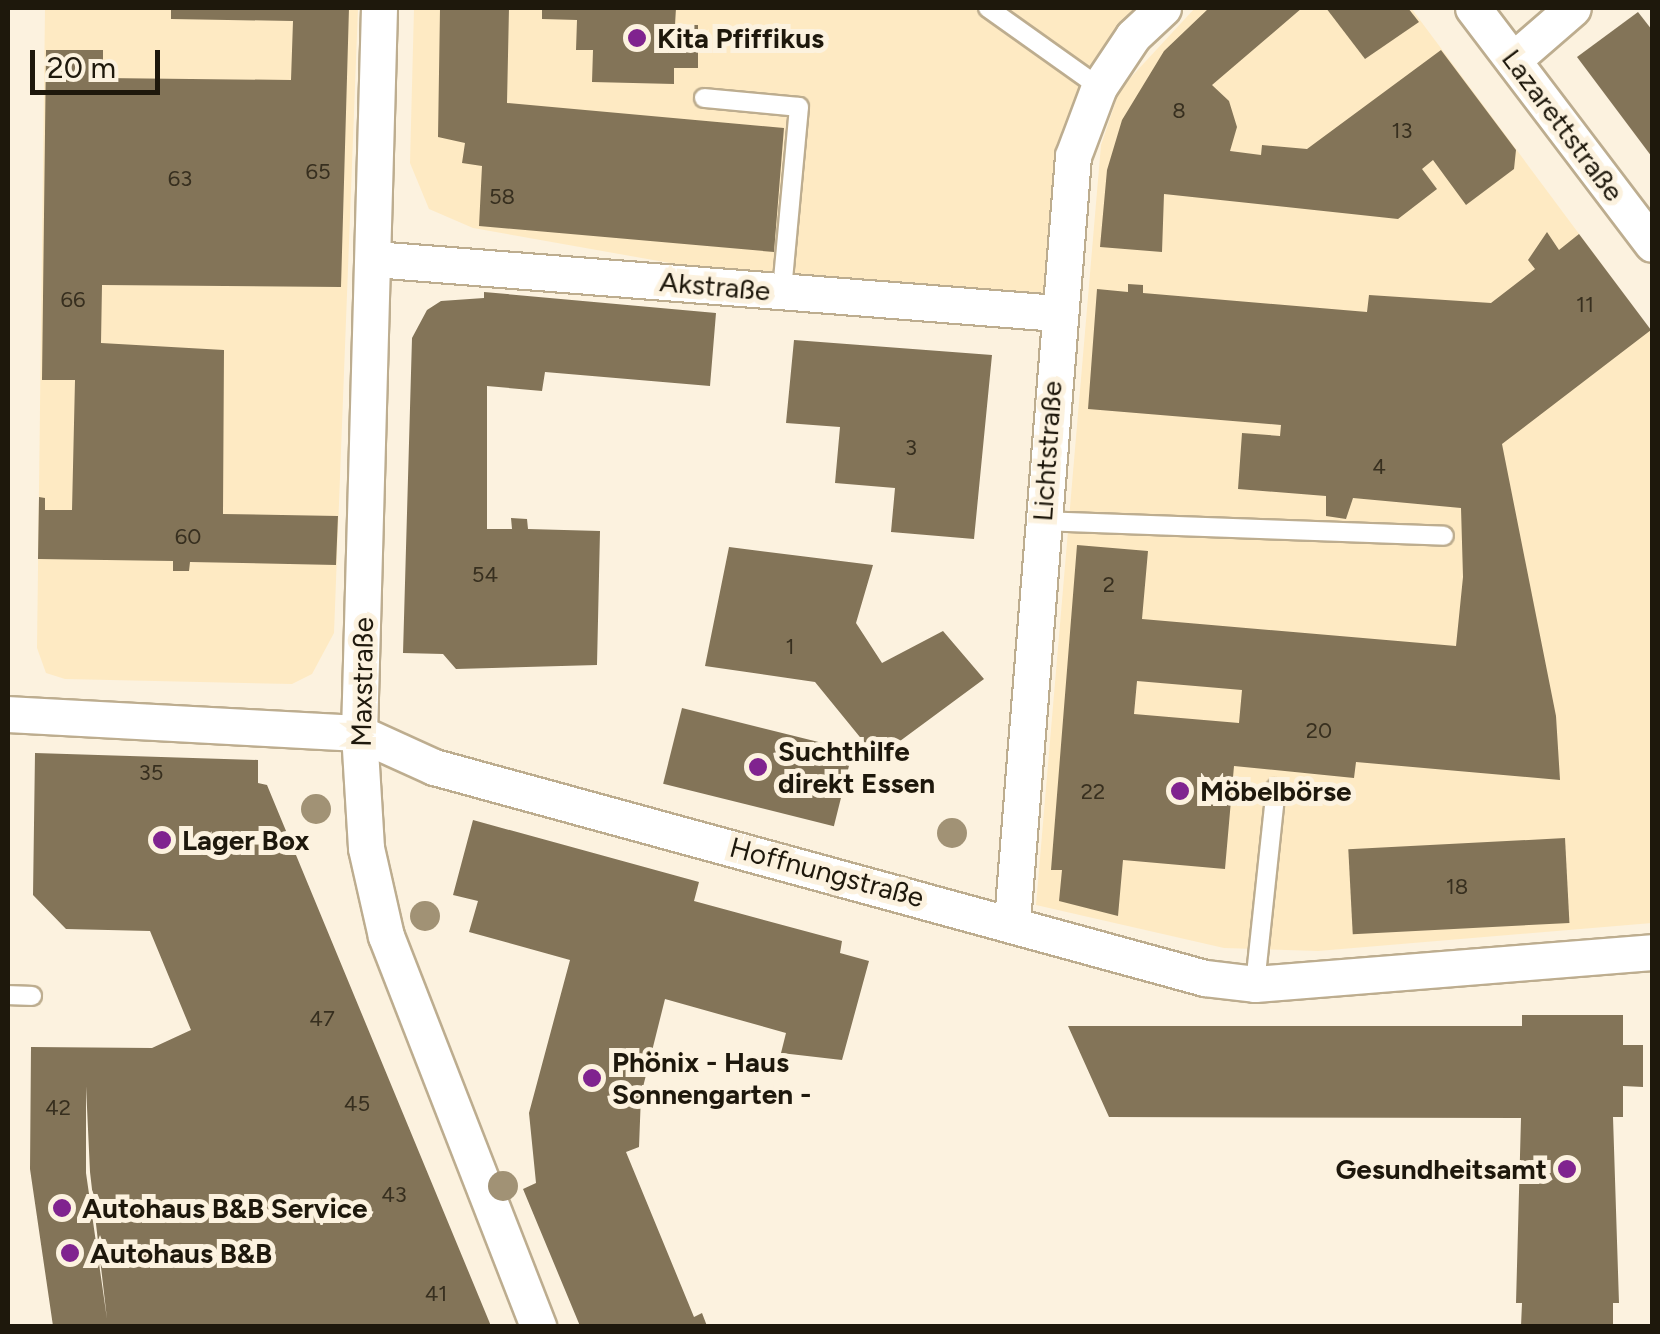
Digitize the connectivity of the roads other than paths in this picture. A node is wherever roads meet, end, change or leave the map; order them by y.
1 (379, 8) edge
2 (988, 8) edge
3 (1162, 8) edge
4 (1472, 8) edge
5 (1573, 8) edge
6 (1513, 60) junction
7 (1099, 88) junction
8 (704, 98) dead end
9 (1652, 244) edge
10 (374, 260) junction
11 (782, 292) junction
12 (1057, 313) junction
13 (1042, 521) junction
14 (1444, 536) dead end
15 (8, 714) edge
16 (359, 734) junction
17 (1276, 788) dead end
18 (1012, 922) junction
19 (1652, 952) edge
20 (1254, 984) junction
21 (8, 995) edge
22 (32, 996) dead end
23 (538, 1326) edge

1 - 10 street, Maxstraße
2 - 7 lane
3 - 7 street, Lichtstraße
4 - 6 street, Lazarettstraße
5 - 6 street
6 - 9 street, Lazarettstraße
7 - 12 street, Lichtstraße
8 - 11 lane
10 - 11 street, Akstraße
10 - 16 street, Maxstraße
11 - 12 street, Akstraße
12 - 13 street, Lichtstraße
13 - 14 lane
13 - 18 street, Lichtstraße
15 - 16 street, Hoffnungstraße
16 - 18 street, Hoffnungstraße
16 - 23 street, Maxstraße
17 - 20 lane
18 - 20 street, Hoffnungstraße
19 - 20 street, Hoffnungstraße
21 - 22 lane

